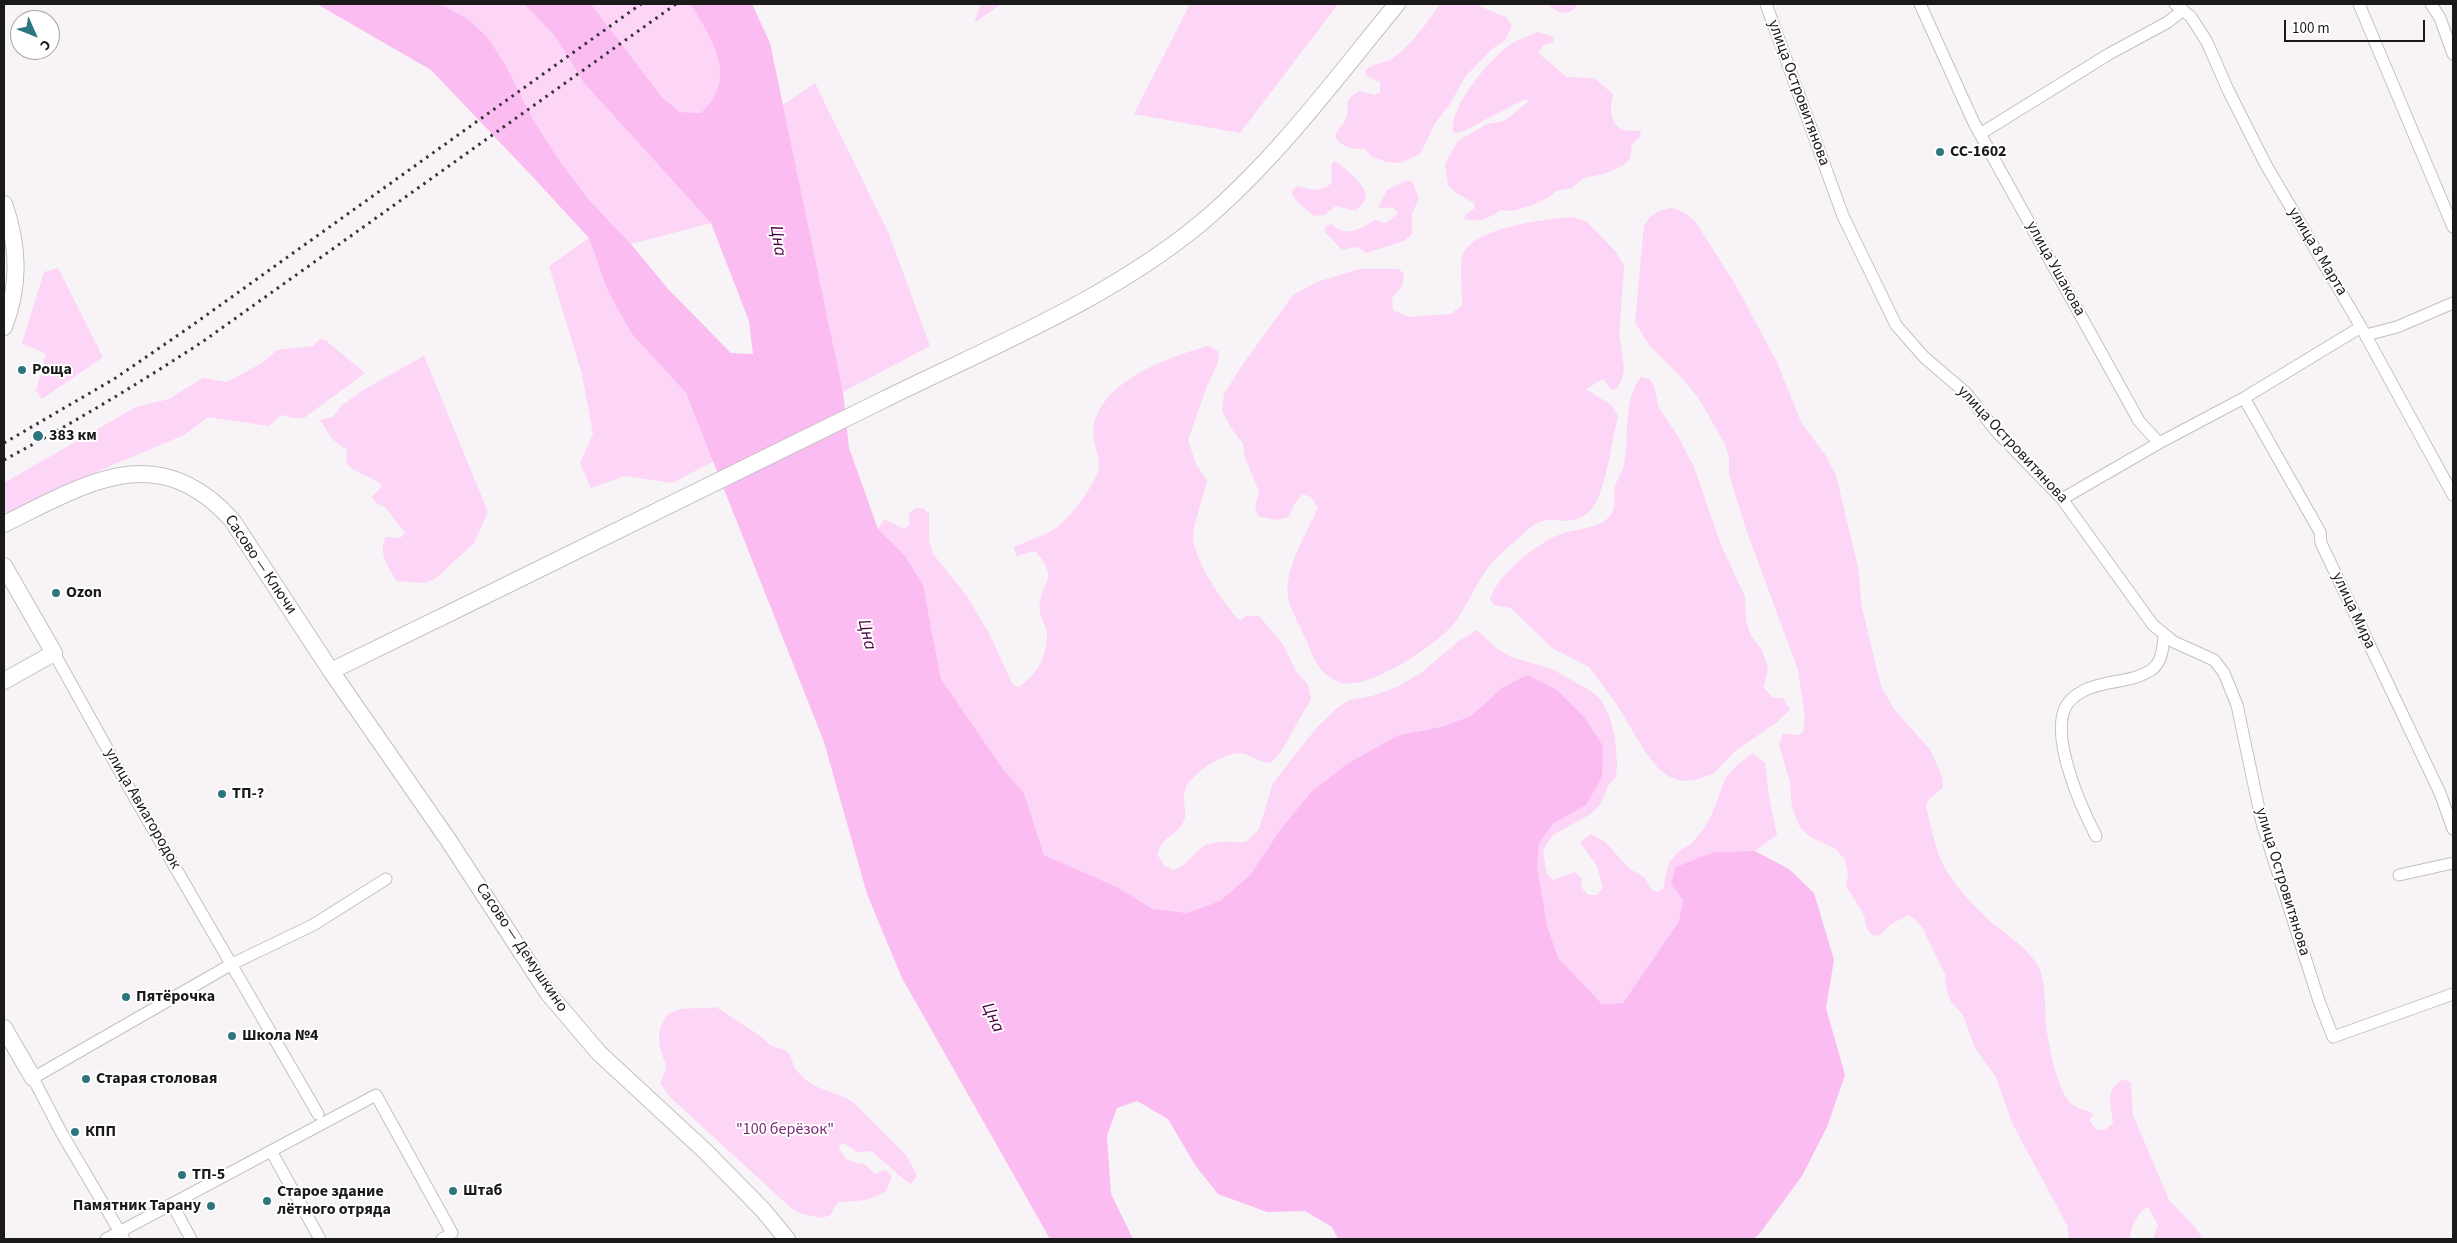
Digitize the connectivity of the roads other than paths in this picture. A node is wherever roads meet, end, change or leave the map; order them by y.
1 (1397, 4) edge
2 (1766, 4) edge
3 (1920, 4) edge
4 (2431, 4) edge
5 (2361, 5) edge
6 (2179, 7) edge
7 (2453, 54) edge
8 (1980, 134) junction
9 (4, 204) edge
10 (2453, 227) edge
11 (2453, 303) edge
12 (4, 327) edge
13 (2363, 331) junction
14 (2244, 398) junction
15 (2158, 443) junction
16 (2453, 495) edge
17 (2062, 499) junction
18 (4, 524) edge
19 (8, 573) edge
20 (2164, 636) junction
21 (54, 654) junction
22 (331, 671) junction
23 (4, 681) edge
24 (2453, 829) edge
25 (2096, 836) dead end
26 (2453, 863) edge
27 (2399, 875) dead end
28 (386, 879) dead end
29 (232, 964) junction
30 (2453, 994) edge
31 (4, 1028) edge
32 (33, 1078) junction
33 (318, 1114) dead end
34 (271, 1151) junction
35 (172, 1204) junction
36 (122, 1236) edge
37 (106, 1239) edge
38 (191, 1239) edge
39 (320, 1239) edge
40 (442, 1239) edge
41 (787, 1239) edge

1 - 22 street
2 - 17 street, улица Островитянова
3 - 8 street, улица Ушакова
4 - 7 street
5 - 10 street
6 - 8 street, улица 8 Марта
6 - 13 street, улица 8 Марта
8 - 15 street, улица Ушакова
9 - 12 street
11 - 13 street
13 - 14 street
13 - 16 street, улица 8 Марта
14 - 15 street
14 - 24 street, улица Мира
15 - 17 street
17 - 20 street, улица Островитянова
18 - 22 street, Сасово — Ключи
19 - 21 street, улица Авиагородок
20 - 25 street
20 - 30 street, улица Островитянова
21 - 23 street
21 - 29 street, улица Авиагородок
22 - 41 street, Сасово — Демушкино
26 - 27 street
28 - 29 street
29 - 32 street
29 - 33 street, улица Авиагородок
31 - 32 street
32 - 36 street
34 - 35 street
34 - 39 street
34 - 40 street
35 - 36 street
35 - 38 street
36 - 37 street

